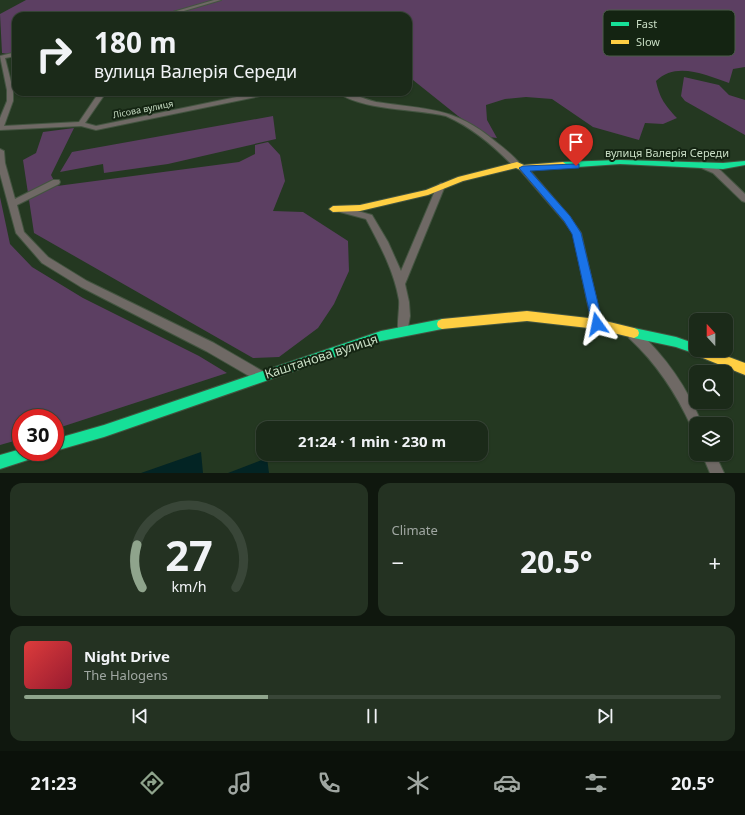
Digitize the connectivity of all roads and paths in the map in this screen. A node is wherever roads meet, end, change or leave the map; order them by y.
1 (219, 0) edge
2 (176, 12) edge
3 (12, 55) edge
4 (1, 58) edge
5 (101, 96) edge
6 (251, 96) edge
7 (350, 96) edge
8 (81, 124) junction
9 (0, 127) edge
10 (0, 151) edge
11 (745, 163) edge
12 (702, 165) junction
13 (520, 167) junction
14 (56, 182) dead end
15 (441, 186) junction
16 (745, 199) edge
17 (12, 204) junction
18 (333, 209) dead end
19 (344, 210) junction
20 (400, 285) junction
21 (597, 324) junction
22 (402, 330) junction
23 (630, 331) junction
24 (689, 347) edge
25 (715, 357) edge
26 (745, 369) edge
27 (260, 376) junction
28 (693, 417) edge
29 (64, 442) edge
30 (12, 458) edge
31 (711, 461) edge
32 (0, 462) edge
33 (717, 473) edge

1 - 2 street
3 - 4 street
4 - 9 street
5 - 8 street
6 - 8 street, Лісова вулиця
7 - 13 street
8 - 9 street, Лісова вулиця
10 - 17 street
11 - 12 street, вулиця Валерія Середи
12 - 13 street, вулиця Валерія Середи
12 - 16 street
13 - 15 street, вулиця Валерія Середи
13 - 21 street
14 - 17 street
15 - 19 street, вулиця Валерія Середи
15 - 20 street
17 - 27 street
18 - 19 street, вулиця Валерія Середи
19 - 20 street
20 - 22 street
21 - 22 street, Каштанова вулиця
21 - 23 street, Каштанова вулиця
22 - 27 street, Каштанова вулиця
23 - 24 street, Каштанова вулиця
23 - 28 street, Каштанова вулиця
25 - 26 street, Каштанова вулиця
27 - 29 street, Каштанова вулиця
30 - 32 street
31 - 33 street

